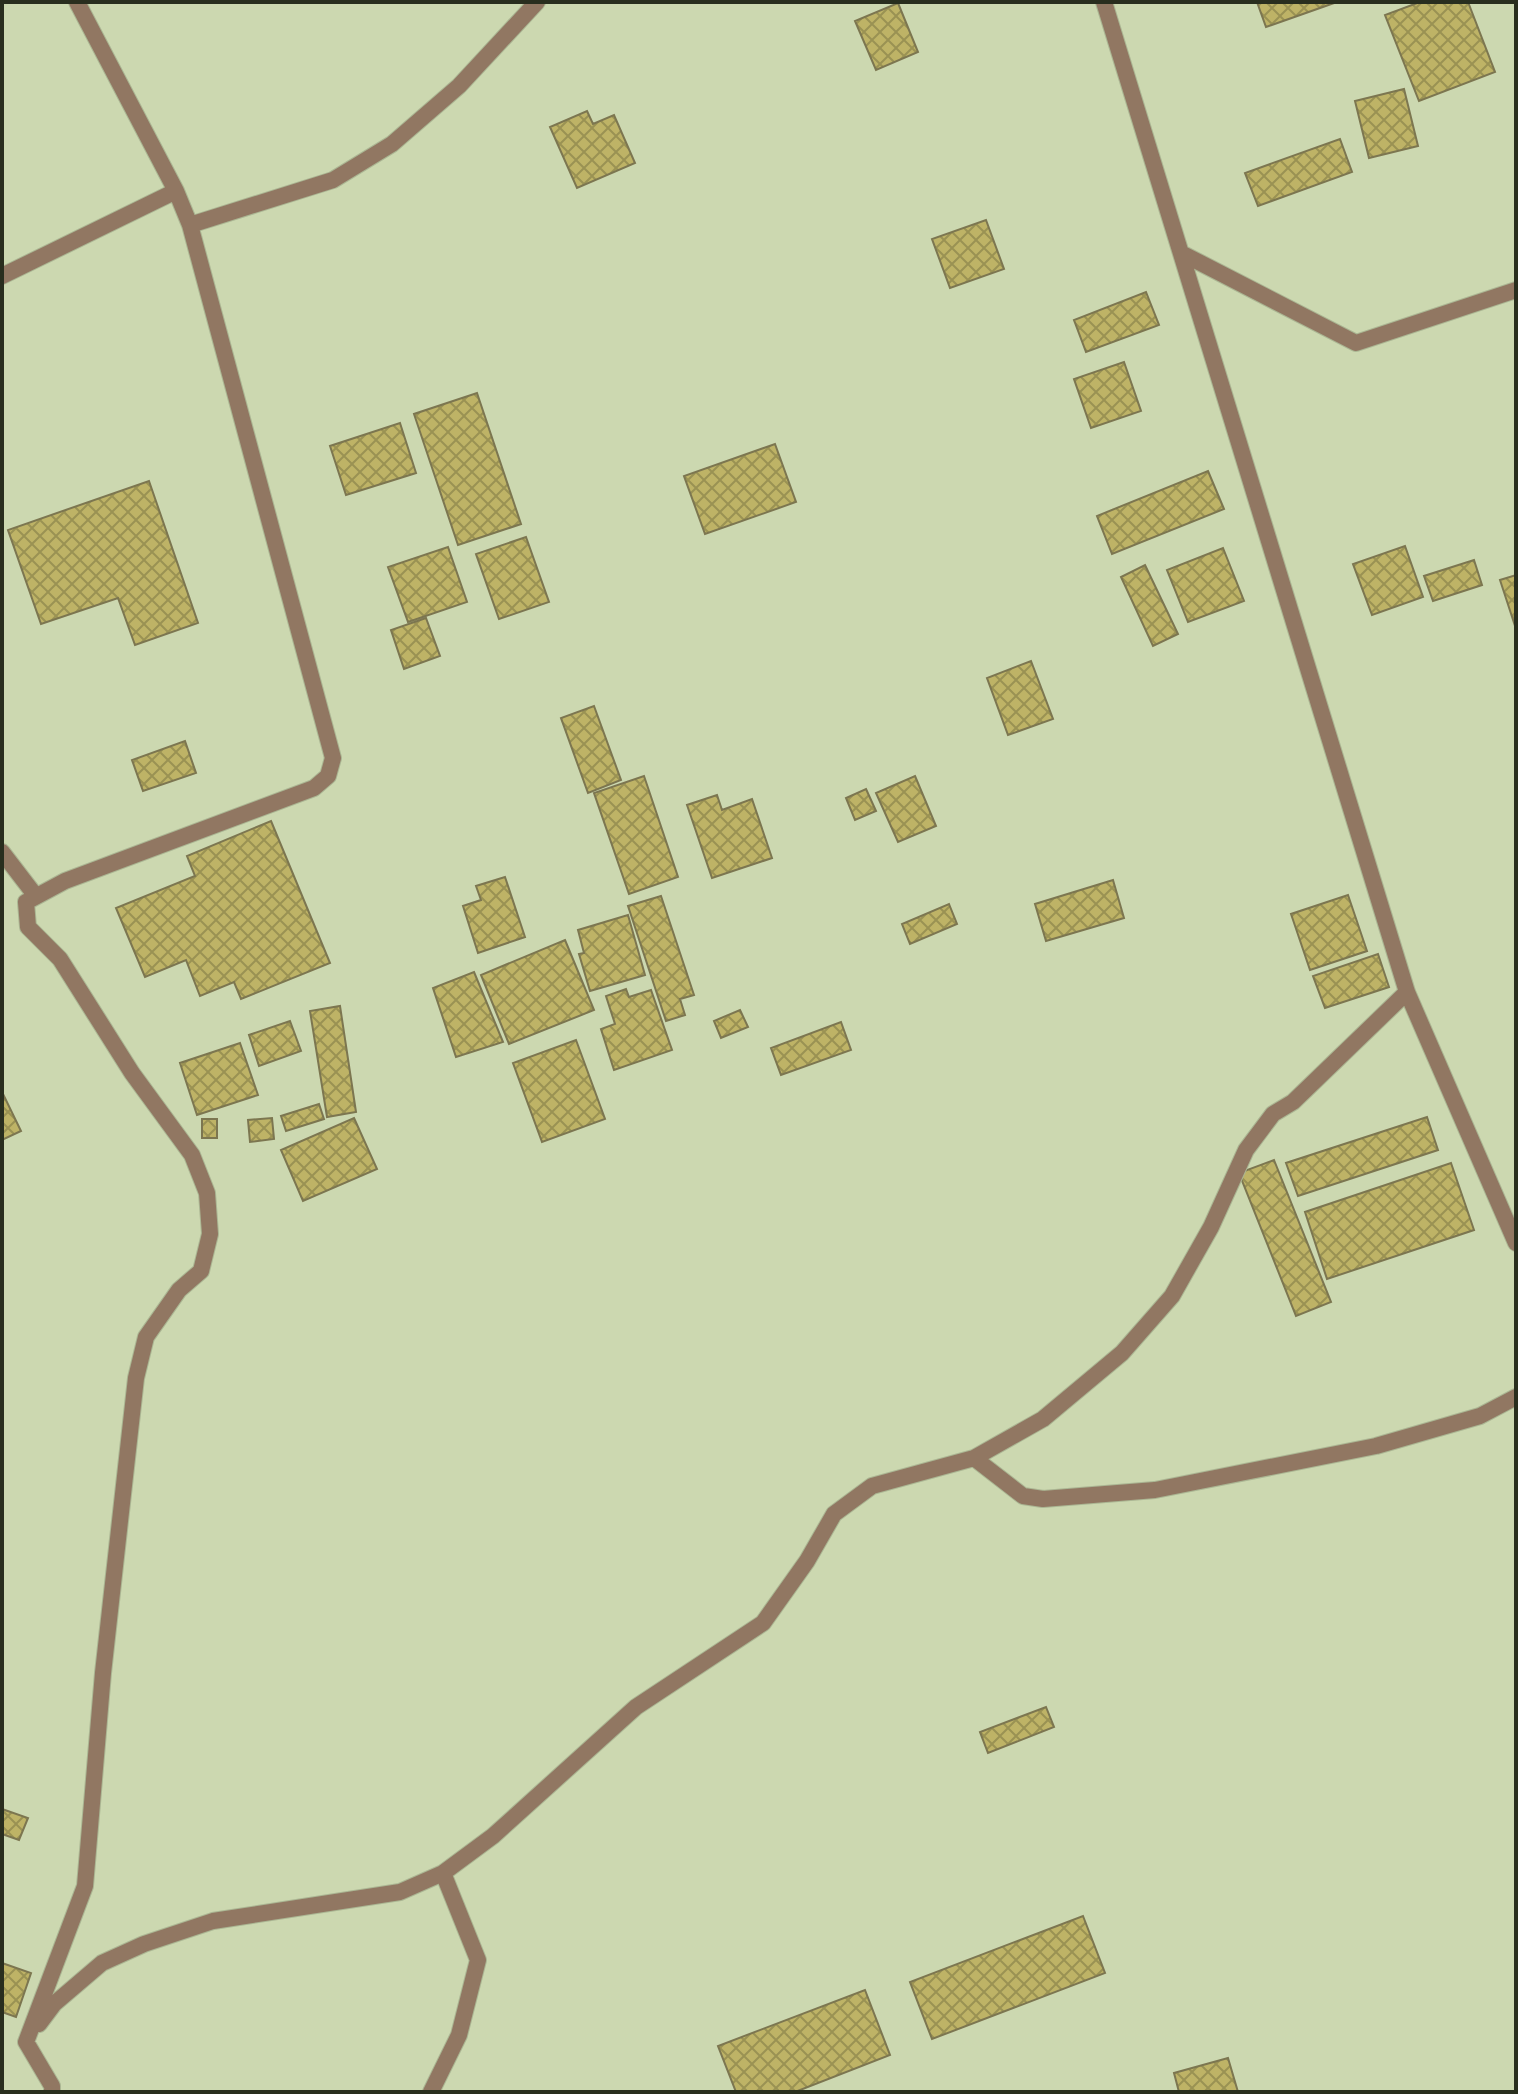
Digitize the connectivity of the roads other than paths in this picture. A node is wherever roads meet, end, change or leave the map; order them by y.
1 (77, 2) edge
2 (537, 2) edge
3 (1104, 2) edge
4 (176, 191) junction
5 (190, 225) junction
6 (1183, 254) junction
7 (2, 276) edge
8 (1516, 290) edge
9 (2, 852) edge
10 (35, 895) junction
11 (1407, 992) junction
12 (1516, 1243) edge
13 (1516, 1397) edge
14 (974, 1458) junction
15 (443, 1873) junction
16 (26, 2042) junction
17 (52, 2092) edge
18 (431, 2092) edge

1 - 4 street
2 - 5 street
3 - 6 street
4 - 5 street
4 - 7 street
5 - 10 street
6 - 8 street
6 - 11 street
9 - 10 street
10 - 16 street
11 - 12 street
11 - 14 street
13 - 14 street
14 - 15 street
15 - 16 street
15 - 18 street
16 - 17 street

